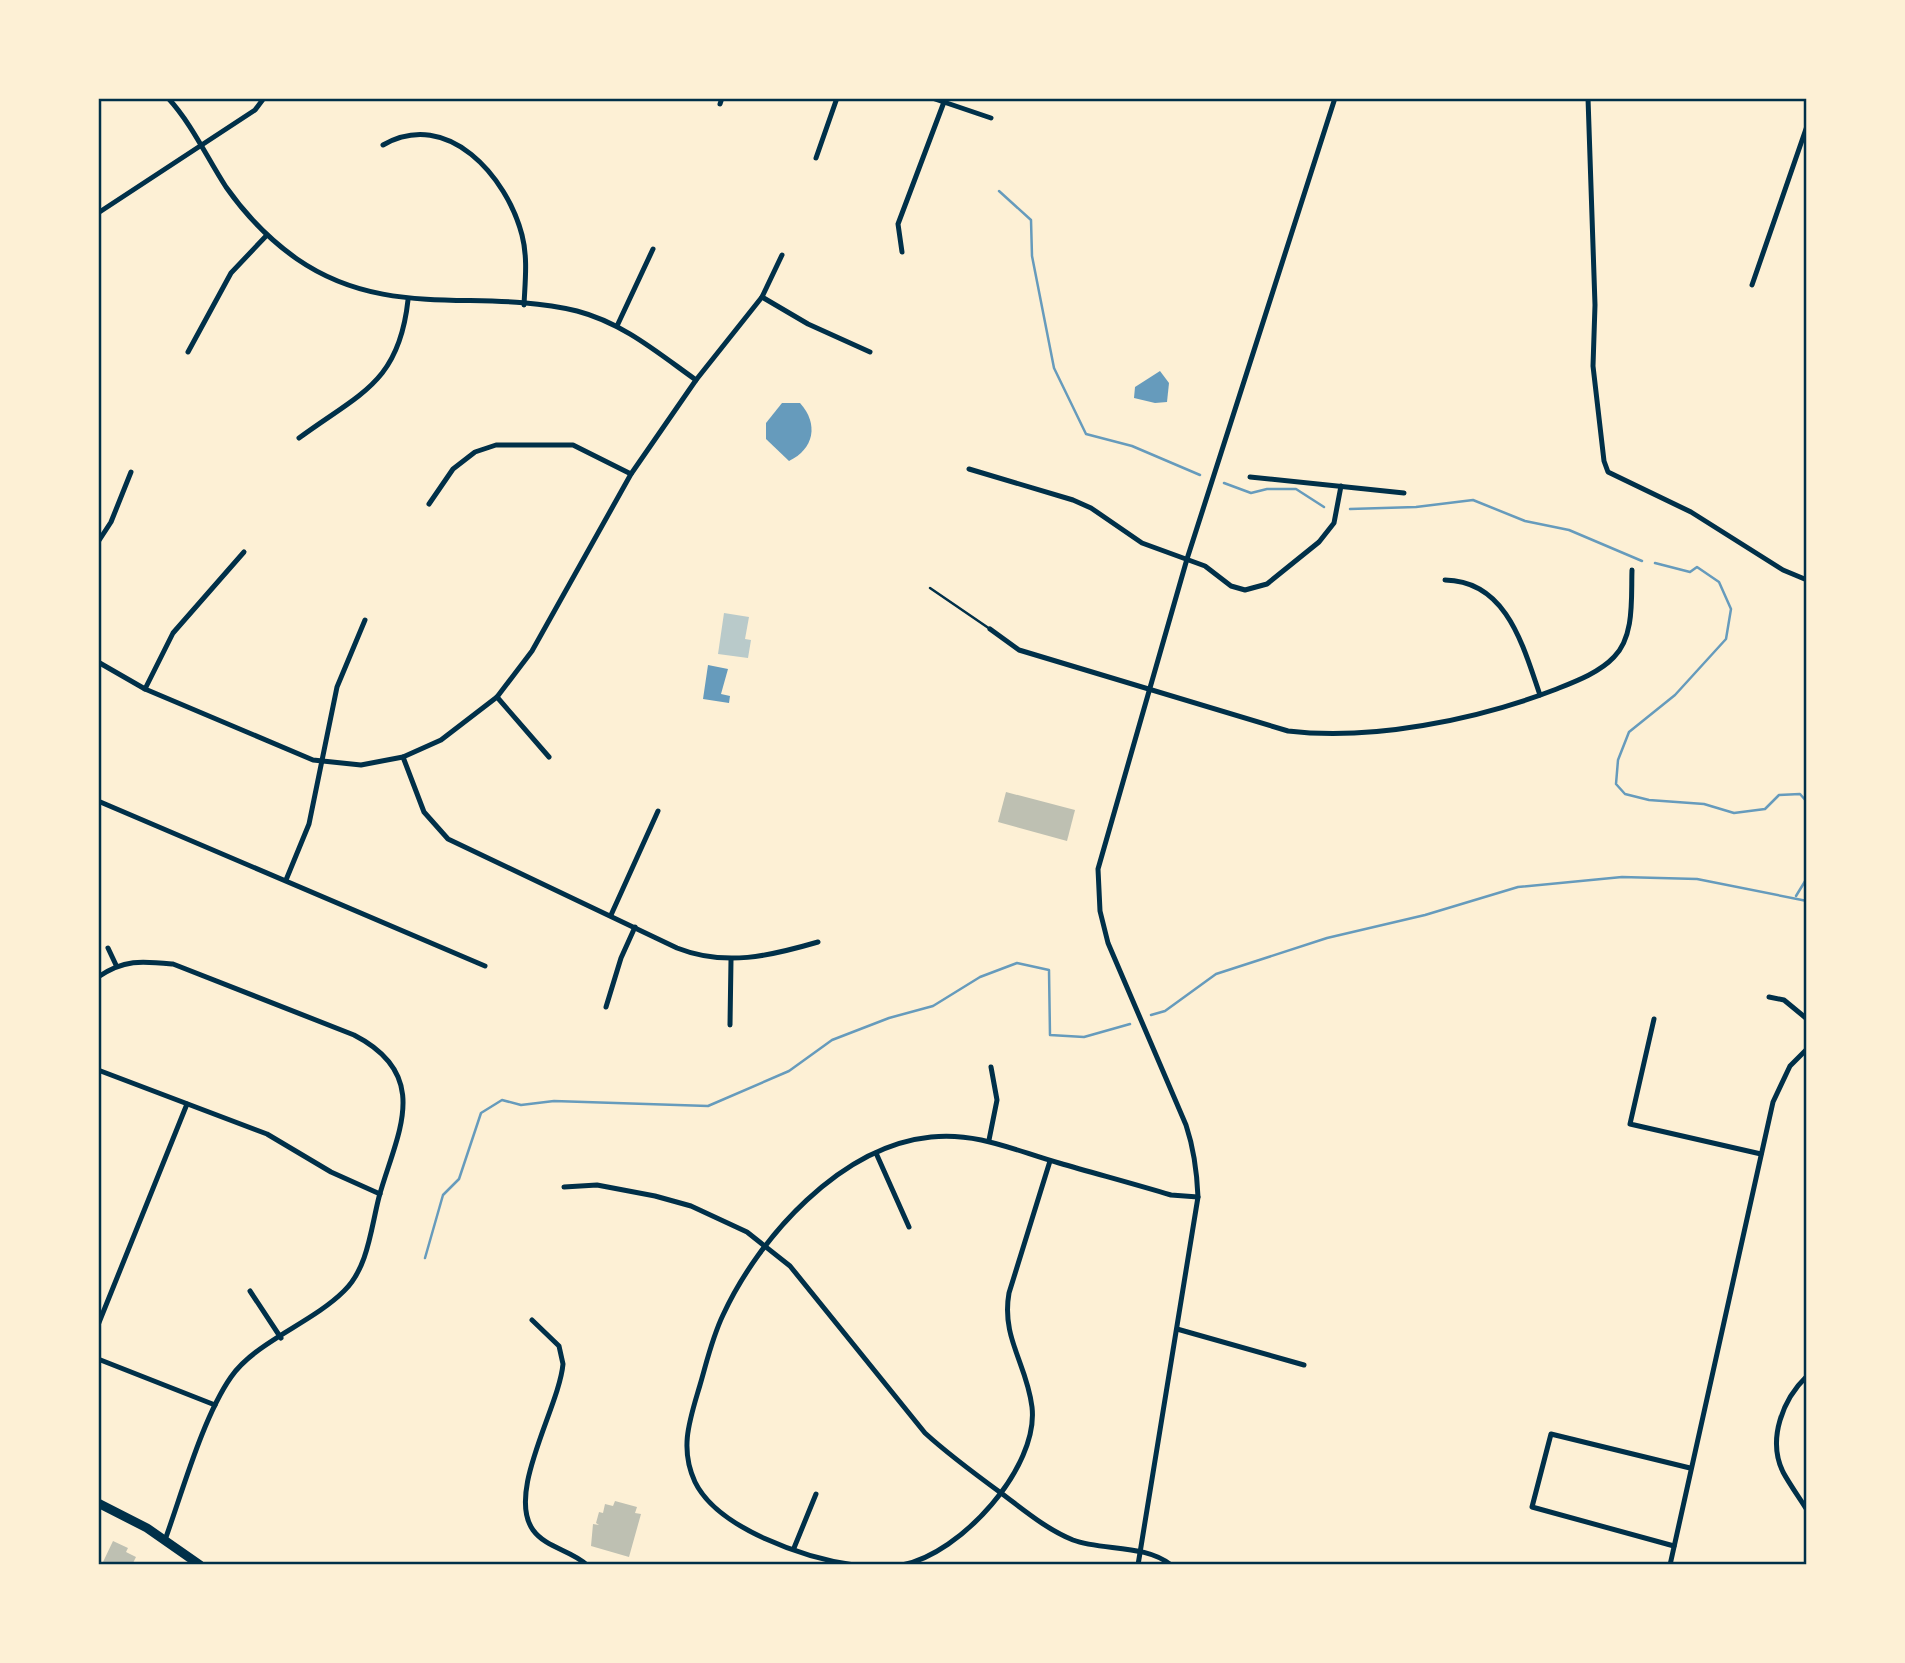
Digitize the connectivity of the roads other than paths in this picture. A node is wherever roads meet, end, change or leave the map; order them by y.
1 (168, 98) edge
2 (264, 98) edge
3 (837, 98) edge
4 (932, 98) edge
5 (1335, 98) edge
6 (1588, 98) edge
7 (944, 103) junction
8 (991, 118) dead end
9 (1807, 127) edge
10 (383, 145) dead end
11 (201, 146) junction
12 (816, 158) dead end
13 (98, 213) edge
14 (267, 235) junction
15 (653, 249) dead end
16 (902, 252) dead end
17 (782, 255) dead end
18 (1752, 285) dead end
19 (762, 296) junction
20 (408, 300) junction
21 (524, 305) junction
22 (617, 326) junction
23 (188, 352) dead end
24 (870, 352) dead end
25 (696, 380) junction
26 (299, 438) dead end
27 (969, 469) dead end
28 (131, 472) dead end
29 (631, 474) junction
30 (1250, 477) dead end
31 (1340, 486) junction
32 (1404, 493) dead end
33 (429, 504) dead end
34 (98, 542) edge
35 (244, 552) dead end
36 (1187, 559) junction
37 (1632, 570) dead end
38 (1446, 580) dead end
39 (1807, 580) edge
40 (930, 588) dead end
41 (365, 620) dead end
42 (990, 629) joint
43 (98, 662) edge
44 (1147, 688) junction
45 (145, 689) junction
46 (1540, 695) junction
47 (498, 697) junction
48 (403, 757) junction
49 (549, 757) dead end
50 (323, 762) junction
51 (98, 802) edge
52 (658, 811) dead end
53 (286, 880) junction
54 (611, 915) junction
55 (635, 927) junction
56 (818, 942) dead end
57 (108, 948) dead end
58 (731, 960) junction
59 (116, 965) junction
60 (485, 966) dead end
61 (98, 977) edge
62 (1769, 997) dead end
63 (606, 1007) dead end
64 (1654, 1019) dead end
65 (1807, 1019) edge
66 (730, 1025) dead end
67 (1807, 1049) edge
68 (991, 1067) dead end
69 (98, 1070) edge
70 (187, 1104) junction
71 (989, 1140) junction
72 (876, 1153) junction
73 (1761, 1154) junction
74 (1050, 1161) junction
75 (564, 1187) dead end
76 (380, 1194) junction
77 (1198, 1197) junction
78 (909, 1227) dead end
79 (767, 1247) junction
80 (250, 1291) dead end
81 (532, 1320) dead end
82 (98, 1325) edge
83 (1177, 1329) junction
84 (281, 1338) junction
85 (98, 1359) edge
86 (1304, 1365) dead end
87 (1807, 1376) edge
88 (215, 1405) junction
89 (1690, 1468) junction
90 (999, 1491) junction
91 (816, 1494) dead end
92 (98, 1504) edge
93 (1807, 1510) edge
94 (165, 1540) junction
95 (1674, 1546) junction
96 (794, 1548) junction
97 (1140, 1553) junction
98 (923, 1562) edge
99 (200, 1565) edge
100 (587, 1565) edge
101 (854, 1565) edge
102 (902, 1565) edge
103 (1138, 1565) edge
104 (1171, 1565) edge
105 (1670, 1565) edge

1 - 11 street
2 - 11 street
3 - 12 street
4 - 7 street
5 - 36 street
6 - 39 street
7 - 8 street
7 - 16 street
9 - 18 street
10 - 21 street
11 - 13 street
11 - 14 street
14 - 20 street
14 - 23 street
15 - 22 street
17 - 19 street
19 - 24 street
19 - 25 street
20 - 21 street
20 - 26 street
21 - 22 street
22 - 25 street
25 - 29 street
27 - 36 street
28 - 34 street
29 - 33 street
29 - 47 street
30 - 31 street
31 - 32 street
31 - 36 street
35 - 45 street
36 - 44 street
37 - 46 street
38 - 46 street
40 - 42 lane
41 - 50 street
42 - 44 street
43 - 45 street
44 - 46 street
44 - 77 street
45 - 50 street
47 - 48 street
47 - 49 street
48 - 50 street
48 - 54 street
50 - 53 street
51 - 53 street
52 - 54 street
53 - 60 street
54 - 55 street
55 - 58 street
55 - 63 street
56 - 58 street
57 - 59 street
58 - 66 street
59 - 61 street
59 - 76 street
62 - 65 street
64 - 73 street
67 - 73 street
68 - 71 street
69 - 70 street
70 - 76 street
70 - 82 street
71 - 72 street
71 - 74 street
72 - 78 street
72 - 79 street
73 - 89 street
74 - 77 street
74 - 90 street
75 - 79 street
76 - 84 street
77 - 83 street
79 - 90 street
79 - 96 street
80 - 84 street
81 - 100 street
83 - 86 street
83 - 97 street
84 - 88 street
85 - 88 street
87 - 93 street
88 - 94 street
89 - 95 street
89 - 95 street
90 - 97 street
90 - 98 street
91 - 96 street
92 - 94 main road
94 - 99 main road
95 - 105 street
96 - 101 street
97 - 103 street
97 - 104 street
98 - 102 street

